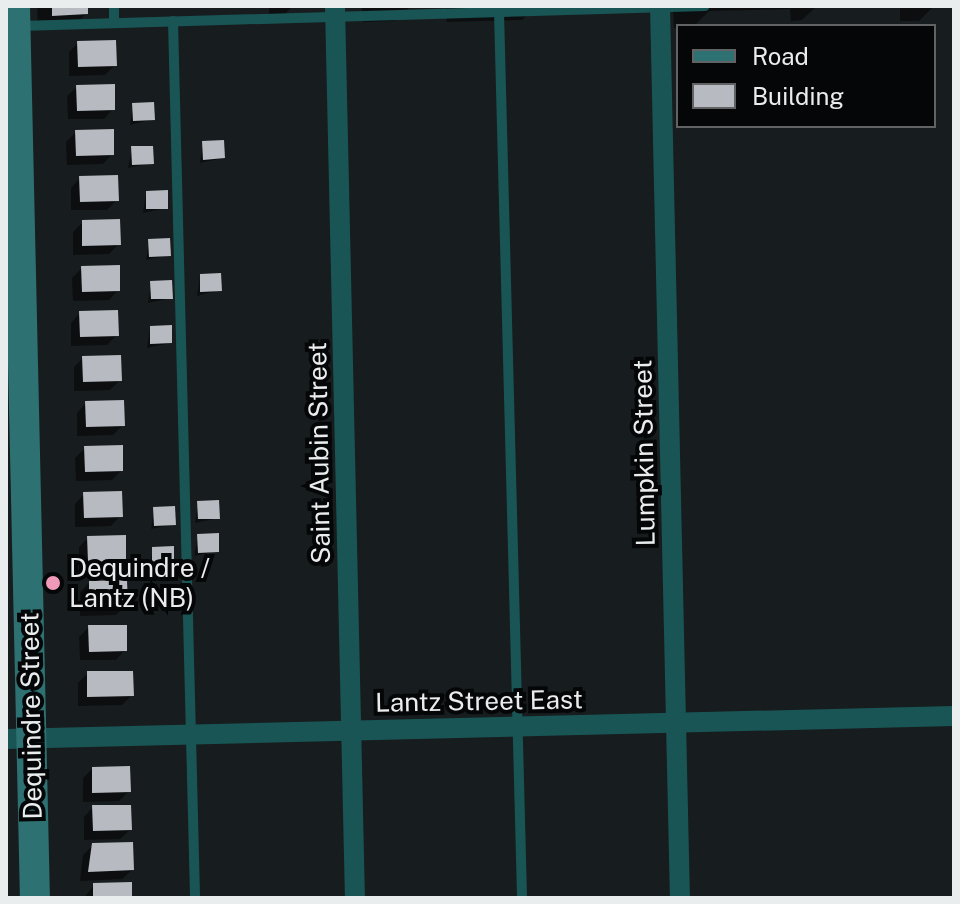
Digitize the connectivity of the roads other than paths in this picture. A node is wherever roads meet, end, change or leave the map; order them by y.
1 (114, 6) edge
2 (235, 6) edge
3 (660, 6) edge
4 (705, 6) edge
5 (335, 11) edge
6 (499, 12) junction
7 (12, 19) edge
8 (234, 19) junction
9 (173, 21) junction
10 (114, 23) junction
11 (954, 716) edge
12 (676, 722) junction
13 (517, 726) junction
14 (352, 730) junction
15 (191, 734) junction
16 (19, 739) edge
17 (35, 898) edge
18 (195, 898) edge
19 (355, 898) edge
20 (522, 898) edge
21 (680, 898) edge

1 - 10 lane
2 - 8 lane
3 - 4 lane
3 - 6 lane
3 - 12 street, Lumpkin Street
5 - 6 lane
5 - 8 lane
5 - 14 street, Saint Aubin Street
6 - 13 lane
7 - 10 lane
7 - 16 street, Dequindre Street
8 - 9 lane
9 - 10 lane
9 - 15 lane
11 - 12 street, Lantz Street East
12 - 13 street, Lantz Street East
12 - 21 street, Lumpkin Street
13 - 14 street, Lantz Street East
13 - 20 lane
14 - 15 street, Lantz Street East
14 - 19 street, Saint Aubin Street
15 - 16 street, Lantz Street East
15 - 18 lane
16 - 17 street, Dequindre Street

